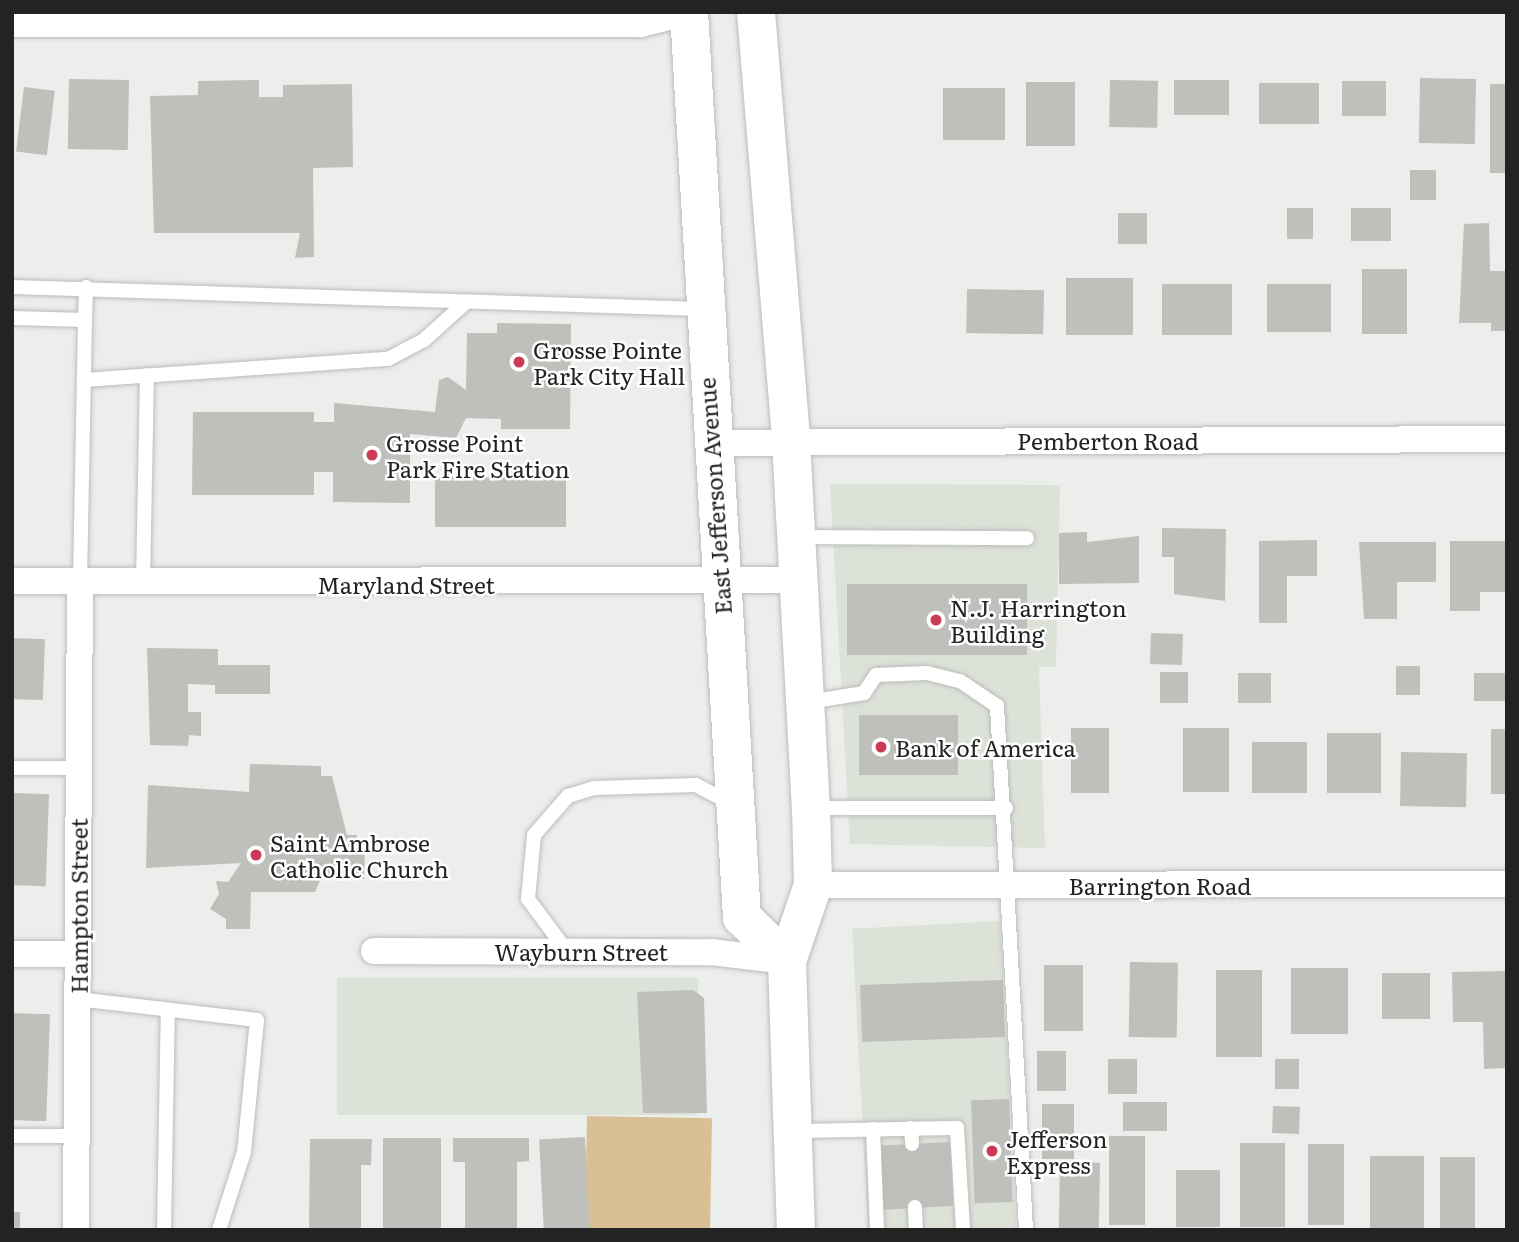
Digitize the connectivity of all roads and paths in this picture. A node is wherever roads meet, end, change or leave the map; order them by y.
1 (689, 12) edge
2 (756, 12) edge
3 (12, 24) edge
4 (86, 287) junction
5 (12, 288) edge
6 (465, 303) junction
7 (703, 309) junction
8 (12, 318) edge
9 (85, 320) junction
10 (147, 375) junction
11 (84, 380) junction
12 (1507, 439) edge
13 (791, 441) junction
14 (710, 443) junction
15 (797, 537) junction
16 (1027, 538) dead end
17 (800, 579) junction
18 (12, 581) edge
19 (80, 582) junction
20 (143, 582) junction
21 (720, 583) junction
22 (806, 702) junction
23 (12, 768) edge
24 (79, 768) junction
25 (735, 806) junction
26 (811, 808) junction
27 (1006, 808) junction
28 (1507, 884) edge
29 (813, 885) junction
30 (1008, 886) junction
31 (374, 951) dead end
32 (567, 951) junction
33 (12, 954) edge
34 (78, 954) junction
35 (787, 961) junction
36 (78, 999) junction
37 (168, 1010) junction
38 (911, 1128) junction
39 (873, 1129) junction
40 (792, 1131) junction
41 (12, 1136) edge
42 (77, 1136) junction
43 (912, 1144) dead end
44 (915, 1208) dead end
45 (76, 1230) edge
46 (164, 1230) edge
47 (219, 1230) edge
48 (796, 1230) edge
49 (877, 1230) edge
50 (916, 1230) edge
51 (962, 1230) edge
52 (1027, 1230) edge

1 - 3 street
1 - 7 main road, East Jefferson Avenue
2 - 13 main road
4 - 5 lane
4 - 6 lane
4 - 9 lane
6 - 7 lane
6 - 10 lane
7 - 14 main road, East Jefferson Avenue
8 - 9 lane
9 - 11 lane
10 - 11 lane
10 - 20 lane
11 - 19 lane
12 - 13 street, Pemberton Road
13 - 14 street, Pemberton Road
13 - 15 main road
14 - 21 main road, East Jefferson Avenue
15 - 16 lane
15 - 17 main road
17 - 21 street, Maryland Street
17 - 22 main road
18 - 19 street, Maryland Street
19 - 20 street, Maryland Street
19 - 24 street, Hampton Street
20 - 21 street, Maryland Street
21 - 25 main road, East Jefferson Avenue
22 - 26 main road
22 - 27 lane
23 - 24 lane
24 - 34 street, Hampton Street
25 - 32 lane
25 - 35 main road, East Jefferson Avenue
26 - 27 lane
26 - 29 main road
27 - 30 lane
28 - 30 street, Barrington Road
29 - 30 street, Barrington Road
29 - 35 main road
30 - 52 lane
31 - 32 street, Wayburn Street
32 - 35 street, Wayburn Street
33 - 34 street
34 - 36 street, Hampton Street
35 - 40 main road
36 - 37 lane
36 - 42 street, Hampton Street
37 - 46 lane
37 - 47 lane
38 - 39 lane
38 - 43 lane
38 - 51 lane
39 - 40 lane
39 - 49 lane
40 - 48 main road
41 - 42 lane
42 - 45 street, Hampton Street
44 - 50 lane

